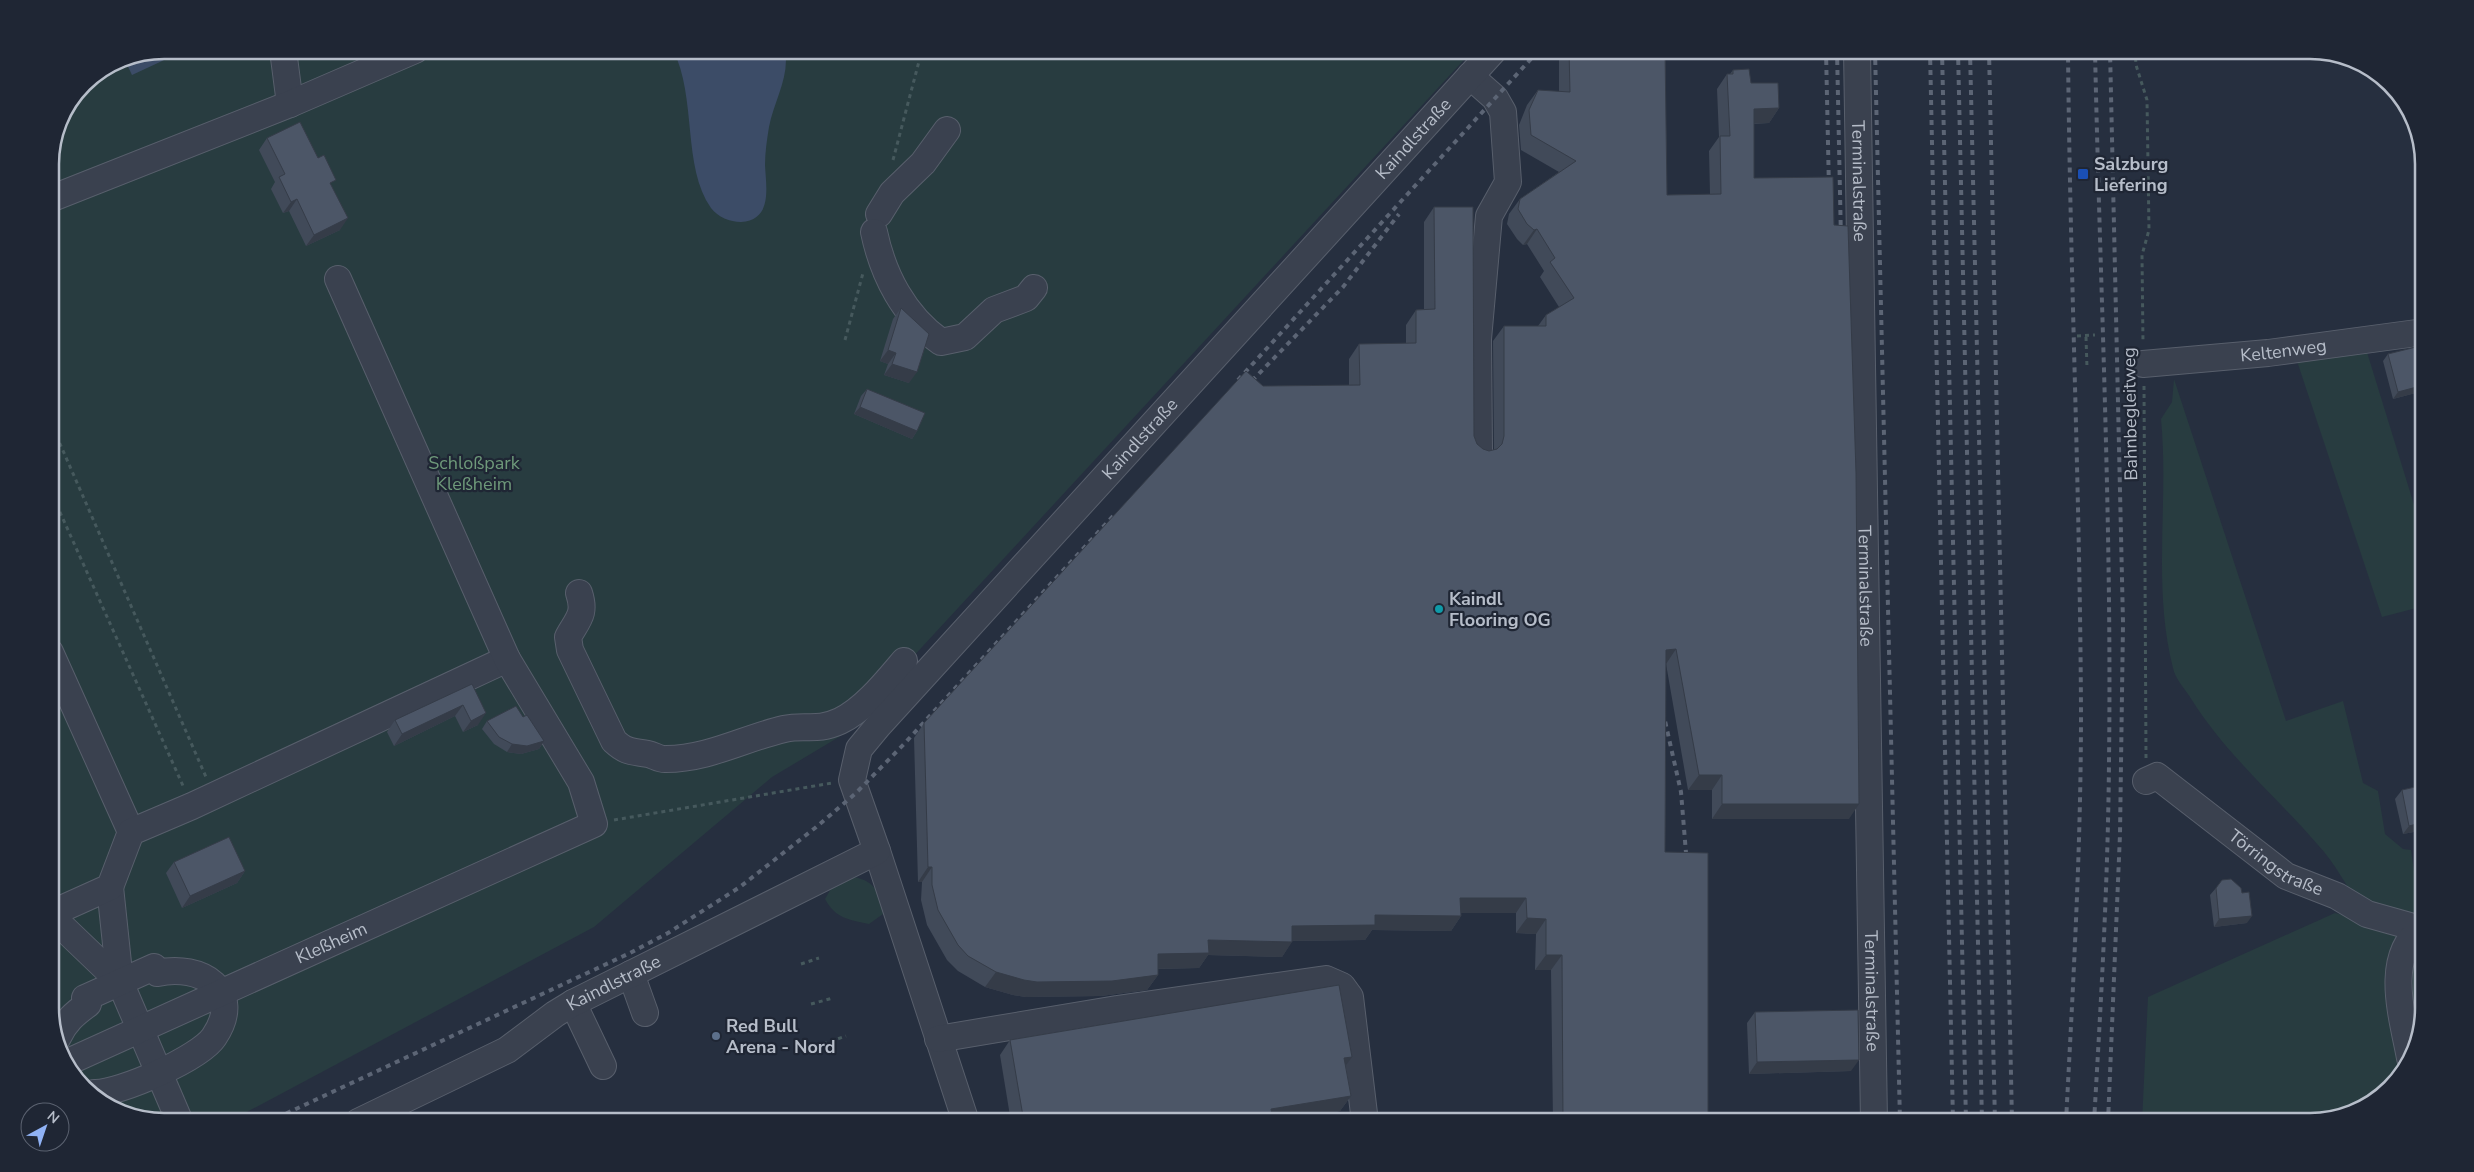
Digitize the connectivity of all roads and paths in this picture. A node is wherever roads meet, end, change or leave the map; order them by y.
1 (284, 59) edge
2 (394, 59) edge
3 (1486, 59) edge
4 (1857, 59) edge
5 (2136, 59) edge
6 (1470, 76) junction
7 (290, 104) junction
8 (947, 130) dead end
9 (59, 195) edge
10 (338, 279) dead end
11 (1034, 288) dead end
12 (2415, 333) edge
13 (2095, 335) dead end
14 (2077, 336) dead end
15 (2086, 337) junction
16 (2143, 364) junction
17 (2087, 368) dead end
18 (59, 443) edge
19 (1479, 451) edge
20 (59, 508) edge
21 (579, 593) dead end
22 (508, 659) junction
23 (904, 661) dead end
24 (59, 672) edge
25 (852, 780) junction
26 (2146, 781) joint
27 (203, 801) junction
28 (594, 824) junction
29 (131, 832) junction
30 (876, 851) junction
31 (110, 887) junction
32 (59, 910) edge
33 (59, 923) edge
34 (2415, 928) edge
35 (2415, 934) edge
36 (819, 958) dead end
37 (801, 964) dead end
38 (631, 974) junction
39 (120, 982) junction
40 (221, 994) junction
41 (833, 998) dead end
42 (573, 1003) junction
43 (811, 1004) dead end
44 (645, 1013) dead end
45 (61, 1030) edge
46 (140, 1031) junction
47 (846, 1036) dead end
48 (938, 1039) junction
49 (823, 1044) dead end
50 (2408, 1045) edge
51 (73, 1060) edge
52 (603, 1066) dead end
53 (158, 1072) junction
54 (103, 1093) edge
55 (176, 1113) edge
56 (377, 1113) edge
57 (963, 1113) edge
58 (1364, 1113) edge
59 (1874, 1113) edge

1 - 7 street
2 - 7 street
3 - 6 street, Kaindlstraße
4 - 59 street, Terminalstraße
5 - 16 path, Bahnbegleitweg
6 - 19 street
6 - 25 street, Kaindlstraße
7 - 9 street
8 - 11 street
10 - 22 street
12 - 16 street, Keltenweg
13 - 15 path
14 - 15 path
15 - 17 path
16 - 26 path, Bahnbegleitweg
18 - 27 path
20 - 27 path
21 - 23 street
22 - 27 street
22 - 28 street
24 - 29 street
25 - 28 path
25 - 30 street, Kaindlstraße
26 - 34 street, Törringstraße
27 - 29 street
28 - 40 street, Kleßheim
29 - 31 street
30 - 38 street, Kaindlstraße
30 - 48 street, Kaindlstraße
31 - 32 street
31 - 39 street
33 - 39 street
35 - 50 street, Törringstraße
36 - 37 path
38 - 42 street, Kaindlstraße
38 - 44 street
39 - 40 street
39 - 45 street
39 - 46 street
40 - 46 street, Kleßheim
40 - 53 street
41 - 43 path
42 - 52 street
42 - 56 street, Kaindlstraße
46 - 51 street, Kleßheim
46 - 53 street
47 - 49 path
48 - 57 street, Kaindlstraße
48 - 58 street
53 - 54 street
53 - 55 street

